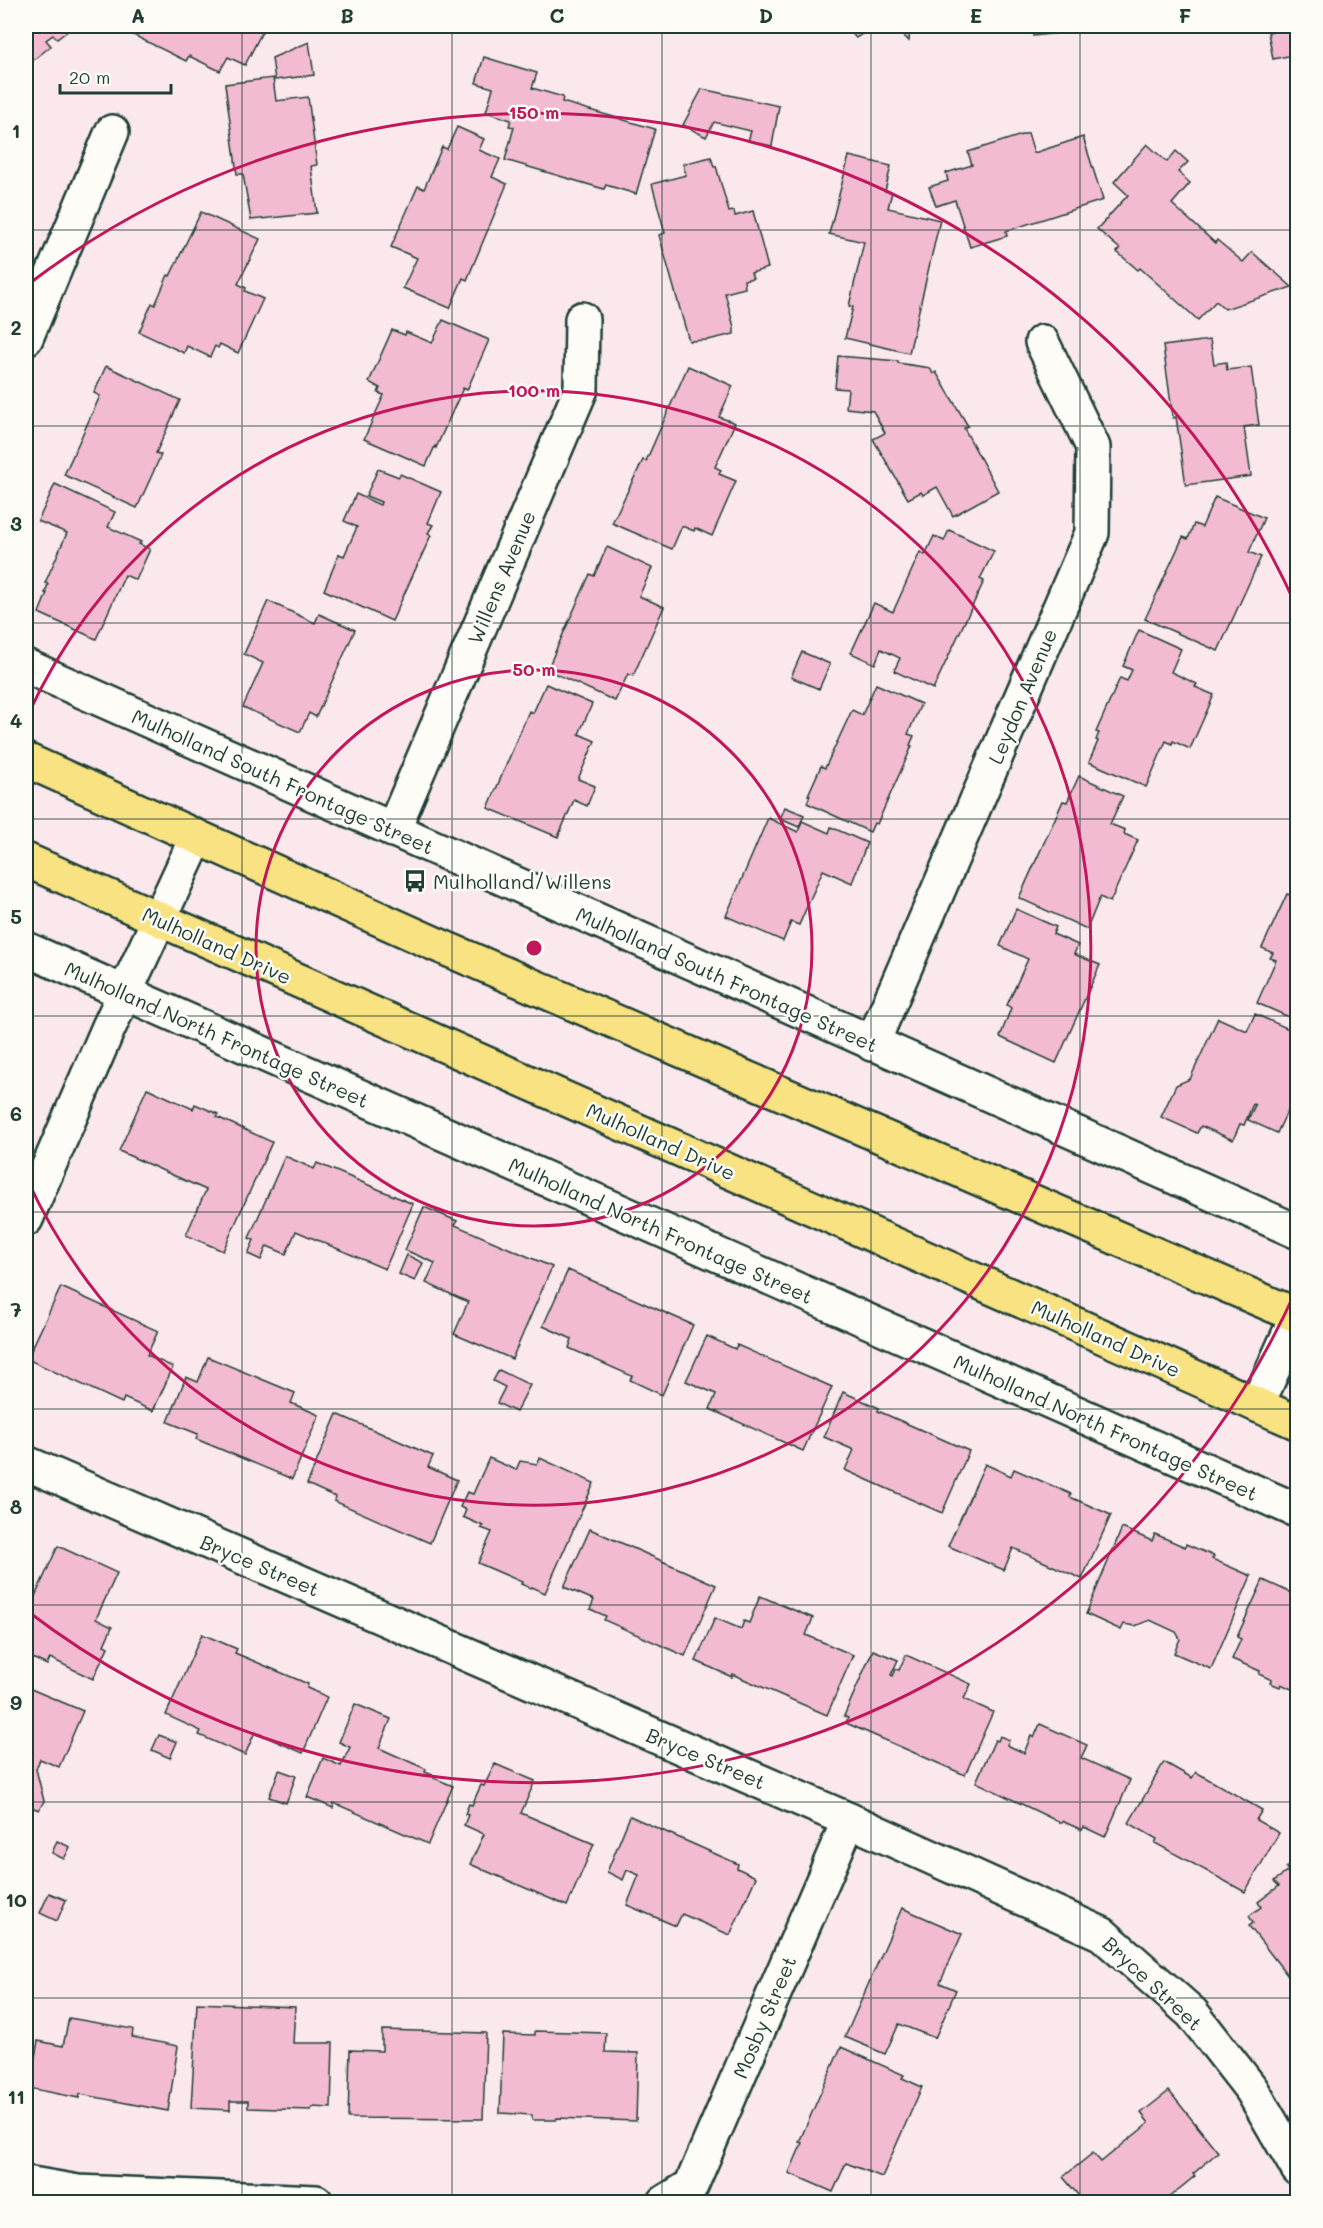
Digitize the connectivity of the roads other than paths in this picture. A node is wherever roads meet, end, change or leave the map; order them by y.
1 (112, 132) dead end
2 (582, 319) dead end
3 (26, 338) edge
4 (1042, 342) dead end
5 (26, 666) edge
6 (26, 760) edge
7 (393, 830) junction
8 (197, 837) junction
9 (26, 860) edge
10 (157, 919) junction
11 (26, 949) edge
12 (125, 994) junction
13 (872, 1044) junction
14 (26, 1219) edge
15 (1298, 1232) edge
16 (1297, 1315) edge
17 (1257, 1405) junction
18 (1298, 1423) edge
19 (26, 1463) edge
20 (1298, 1511) edge
21 (849, 1820) junction
22 (1298, 2169) edge
23 (26, 2183) edge
24 (316, 2202) edge
25 (665, 2202) edge

1 - 3 street
2 - 7 street, Willens Avenue
4 - 13 street, Leydon Avenue
5 - 7 street, Mulholland South Frontage Street
6 - 8 main road
7 - 13 street, Mulholland South Frontage Street
8 - 10 street
8 - 16 main road
9 - 10 main road, Mulholland Drive
10 - 12 street
10 - 17 main road, Mulholland Drive
11 - 12 street, Mulholland North Frontage Street
12 - 14 street
12 - 20 street, Mulholland North Frontage Street
13 - 15 street, Mulholland South Frontage Street
16 - 17 street
17 - 18 main road, Mulholland Drive
19 - 21 street, Bryce Street
21 - 22 street, Bryce Street
21 - 25 street, Mosby Street
23 - 24 street

